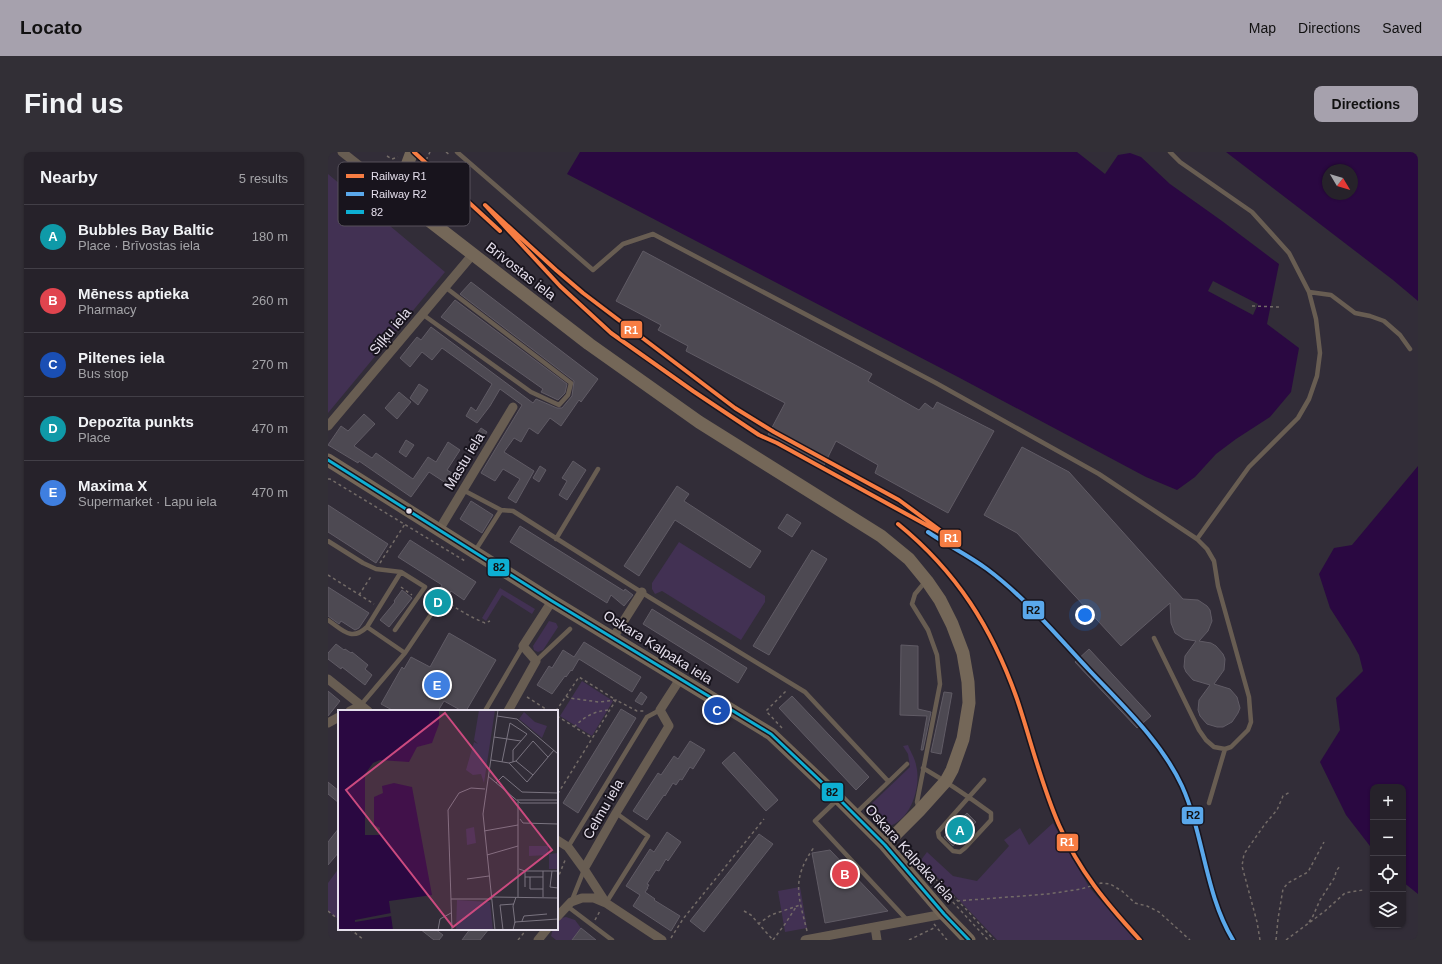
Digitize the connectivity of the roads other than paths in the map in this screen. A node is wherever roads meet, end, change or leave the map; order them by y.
1 (342, 152) edge
2 (412, 152) edge
3 (457, 152) edge
4 (1170, 152) edge
5 (355, 162) edge
6 (408, 162) edge
7 (469, 162) edge
8 (470, 163) edge
9 (437, 226) edge
10 (473, 254) junction
11 (445, 287) junction
12 (1309, 292) junction
13 (422, 314) junction
14 (1410, 349) dead end
15 (514, 408) dead end
16 (328, 426) edge
17 (328, 460) edge
18 (598, 469) dead end
19 (463, 490) junction
20 (501, 510) junction
21 (439, 530) junction
22 (556, 539) junction
23 (1197, 539) junction
24 (328, 541) edge
25 (472, 558) junction
26 (401, 572) junction
27 (926, 581) junction
28 (642, 592) junction
29 (552, 601) junction
30 (434, 610) dead end
31 (328, 620) edge
32 (367, 627) junction
33 (570, 628) dead end
34 (395, 630) dead end
35 (613, 638) junction
36 (1154, 638) dead end
37 (523, 646) junction
38 (405, 653) junction
39 (536, 661) junction
40 (328, 679) edge
41 (680, 679) junction
42 (364, 708) edge
43 (485, 710) edge
44 (509, 710) edge
45 (660, 710) junction
46 (338, 717) edge
47 (328, 722) edge
48 (1225, 749) junction
49 (907, 764) dead end
50 (924, 768) junction
51 (984, 780) dead end
52 (888, 781) junction
53 (946, 781) junction
54 (969, 797) junction
55 (838, 799) junction
56 (1209, 803) dead end
57 (919, 811) junction
58 (616, 813) junction
59 (854, 815) junction
60 (558, 841) edge
61 (888, 841) junction
62 (568, 847) junction
63 (584, 869) junction
64 (606, 903) junction
65 (569, 904) junction
66 (944, 914) junction
67 (558, 916) edge
68 (908, 921) junction
69 (875, 927) junction
70 (546, 930) edge
71 (538, 940) edge
72 (612, 940) edge
73 (662, 940) edge
74 (807, 940) edge
75 (877, 940) edge
76 (969, 940) edge

1 - 5 street, Brīvostas iela
2 - 6 street
3 - 7 lane
4 - 12 lane
8 - 23 lane
9 - 10 street, Brīvostas iela
10 - 11 street, Siļķu iela
10 - 27 street, Brīvostas iela
11 - 13 street, Siļķu iela
11 - 13 lane
12 - 14 lane
12 - 23 lane
13 - 16 street, Siļķu iela
15 - 19 street, Mastu iela
17 - 21 street, Oskara Kalpaka iela
18 - 22 lane
19 - 20 lane
19 - 21 street, Mastu iela
20 - 22 lane
20 - 25 lane
21 - 25 street, Oskara Kalpaka iela
22 - 28 lane
23 - 48 lane
24 - 26 lane
25 - 29 street, Oskara Kalpaka iela
26 - 32 lane
26 - 34 lane
27 - 50 lane
27 - 53 street, Brīvostas iela
28 - 35 street
28 - 52 lane
29 - 35 street, Oskara Kalpaka iela
29 - 37 street
30 - 38 lane
31 - 32 lane
32 - 38 lane
33 - 39 lane
35 - 41 street, Oskara Kalpaka iela
36 - 48 lane
37 - 39 street
37 - 43 lane
38 - 42 lane
39 - 44 street
40 - 42 street
41 - 45 street
41 - 55 street, Oskara Kalpaka iela
45 - 58 street, Celmu iela
45 - 62 lane
46 - 47 street
48 - 56 lane
49 - 52 lane
50 - 53 lane
50 - 57 lane
51 - 54 lane
52 - 59 lane
53 - 54 lane
53 - 57 street, Brīvostas iela
54 - 54 lane
55 - 59 street, Oskara Kalpaka iela
55 - 68 lane
57 - 61 street, Brīvostas iela
58 - 63 street, Celmu iela
58 - 64 lane
59 - 61 street, Oskara Kalpaka iela
60 - 62 street
61 - 66 street, Oskara Kalpaka iela
62 - 63 street
63 - 64 street
63 - 65 lane
64 - 65 street
64 - 73 street
65 - 67 street
65 - 72 lane
66 - 68 street
66 - 76 street, Oskara Kalpaka iela
68 - 69 street
69 - 74 street
69 - 75 street
70 - 71 street

